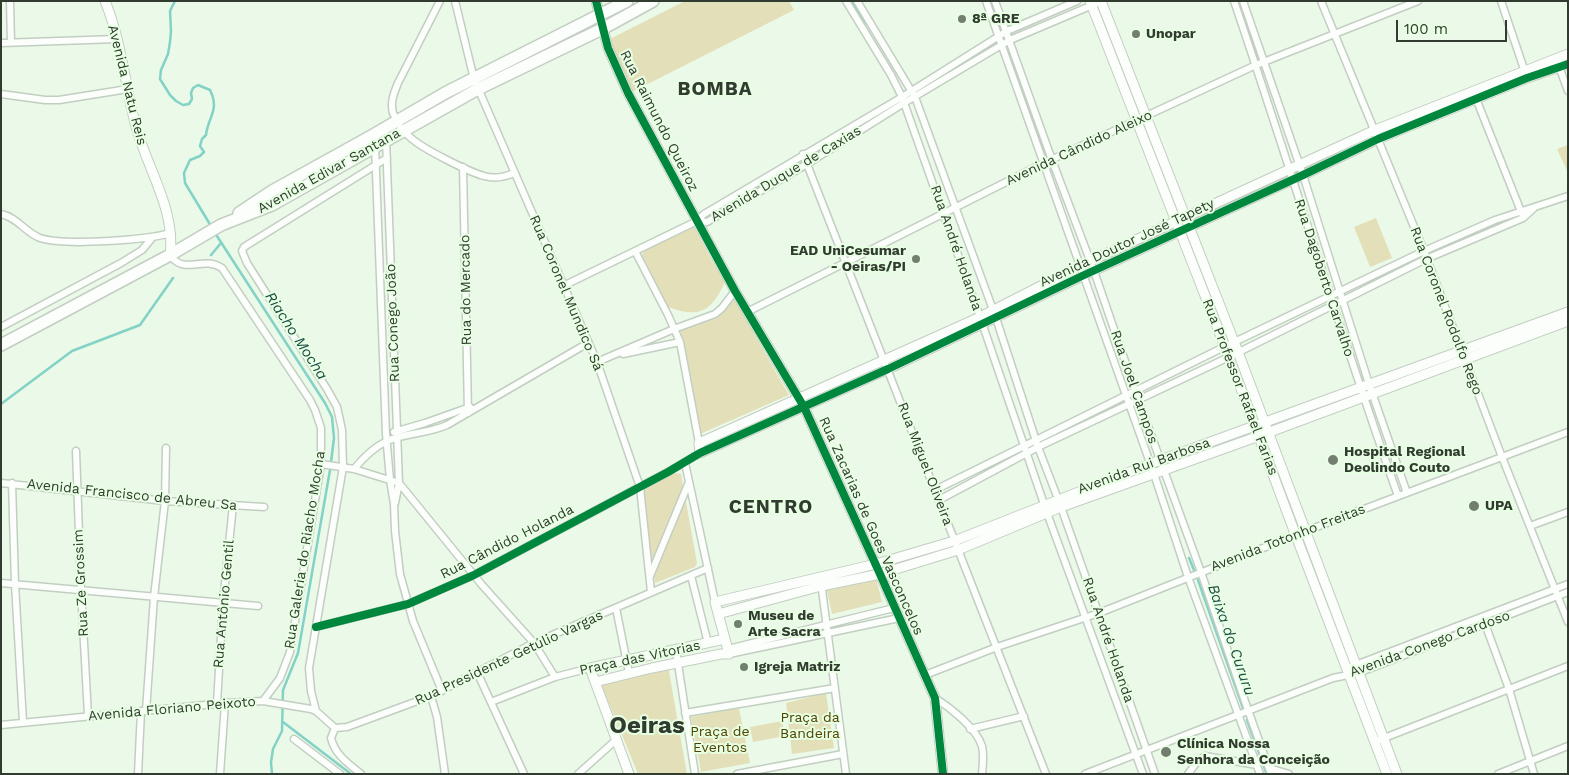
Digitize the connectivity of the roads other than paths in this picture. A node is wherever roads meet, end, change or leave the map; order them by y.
1 (10, 1) edge
2 (105, 1) edge
3 (440, 1) edge
4 (456, 1) edge
5 (596, 1) edge
6 (627, 1) edge
7 (653, 1) edge
8 (846, 1) edge
9 (857, 1) edge
10 (986, 1) edge
11 (995, 1) edge
12 (1078, 1) edge
13 (1102, 1) edge
14 (1234, 1) edge
15 (1243, 1) edge
16 (1321, 1) edge
17 (1418, 1) edge
18 (1501, 1) edge
19 (1091, 3) edge
20 (600, 16) junction
21 (602, 29) junction
22 (1007, 31) junction
23 (999, 35) junction
24 (1334, 35) junction
25 (117, 39) junction
26 (1010, 40) junction
27 (1, 43) edge
28 (11, 43) junction
29 (1002, 45) junction
30 (1568, 54) edge
31 (1264, 62) junction
32 (1561, 63) edge
33 (1256, 65) junction
34 (1525, 74) junction
35 (476, 84) junction
36 (128, 89) junction
37 (911, 90) junction
38 (1568, 91) edge
39 (1, 94) edge
40 (1475, 95) junction
41 (915, 97) junction
42 (903, 100) junction
43 (1142, 118) junction
44 (400, 125) junction
45 (1376, 134) junction
46 (373, 135) junction
47 (386, 140) junction
48 (375, 147) junction
49 (803, 154) junction
50 (387, 158) junction
51 (1052, 160) junction
52 (1044, 163) junction
53 (376, 164) junction
54 (807, 164) junction
55 (1300, 166) junction
56 (463, 167) junction
57 (1290, 170) junction
58 (514, 173) junction
59 (1303, 175) junction
60 (1293, 180) junction
61 (1567, 197) edge
62 (1536, 206) junction
63 (956, 208) junction
64 (1520, 210) junction
65 (1, 214) edge
66 (944, 214) junction
67 (1186, 218) junction
68 (1523, 218) junction
69 (697, 221) junction
70 (1177, 222) junction
71 (223, 224) junction
72 (1190, 228) junction
73 (1181, 232) junction
74 (171, 234) junction
75 (152, 238) junction
76 (635, 251) junction
77 (1424, 252) junction
78 (170, 255) junction
79 (1426, 259) junction
80 (847, 262) junction
81 (1090, 262) junction
82 (1080, 266) junction
83 (1094, 271) junction
84 (1082, 276) junction
85 (563, 286) junction
86 (392, 290) junction
87 (735, 290) junction
88 (381, 291) junction
89 (1339, 292) junction
90 (1330, 297) junction
91 (1341, 300) junction
92 (1332, 305) junction
93 (749, 311) junction
94 (995, 314) junction
95 (1566, 317) edge
96 (981, 320) junction
97 (1, 327) edge
98 (674, 329) junction
99 (680, 342) junction
100 (588, 343) junction
101 (1234, 343) junction
102 (1, 345) edge
103 (1224, 347) junction
104 (1238, 352) junction
105 (1463, 355) junction
106 (609, 357) junction
107 (1230, 357) junction
108 (884, 360) junction
109 (597, 362) junction
110 (888, 370) junction
111 (1364, 386) junction
112 (1136, 391) junction
113 (1125, 396) junction
114 (1368, 396) junction
115 (798, 398) junction
116 (1138, 399) junction
117 (1128, 404) junction
118 (804, 407) junction
119 (468, 410) junction
120 (1260, 424) junction
121 (1268, 432) junction
122 (1568, 432) edge
123 (397, 435) junction
124 (1259, 436) junction
125 (387, 437) junction
126 (699, 442) junction
127 (1037, 443) junction
128 (166, 448) dead end
129 (1025, 450) junction
130 (76, 451) dead end
131 (700, 453) junction
132 (1502, 457) junction
133 (1160, 460) junction
134 (685, 463) junction
135 (322, 464) junction
136 (1150, 464) junction
137 (342, 467) junction
138 (354, 469) junction
139 (1164, 471) junction
140 (1154, 474) junction
141 (390, 480) junction
142 (1, 482) edge
143 (689, 482) junction
144 (12, 483) junction
145 (400, 483) junction
146 (640, 487) junction
147 (76, 490) junction
148 (935, 490) junction
149 (1408, 493) junction
150 (1398, 496) junction
151 (939, 500) junction
152 (165, 501) junction
153 (1059, 503) junction
154 (394, 504) junction
155 (233, 505) junction
156 (264, 507) dead end
157 (1046, 508) junction
158 (1568, 512) edge
159 (1530, 526) junction
160 (1306, 531) junction
161 (1296, 536) junction
162 (954, 540) junction
163 (958, 550) junction
164 (876, 564) junction
165 (708, 568) junction
166 (1201, 572) junction
167 (880, 574) junction
168 (474, 575) junction
169 (691, 576) junction
170 (649, 577) junction
171 (1188, 577) junction
172 (1, 582) edge
173 (821, 582) junction
174 (15, 584) junction
175 (1568, 584) edge
176 (1555, 589) junction
177 (81, 590) junction
178 (651, 592) junction
179 (1568, 592) edge
180 (1558, 596) junction
181 (154, 597) junction
182 (223, 602) junction
183 (715, 602) junction
184 (408, 604) junction
185 (258, 606) dead end
186 (616, 608) junction
187 (894, 608) junction
188 (1099, 613) junction
189 (718, 614) junction
190 (1483, 617) junction
191 (899, 618) junction
192 (1086, 618) junction
193 (1568, 622) edge
194 (827, 624) junction
195 (1486, 624) junction
196 (316, 627) junction
197 (829, 633) junction
198 (725, 639) junction
199 (708, 643) junction
200 (534, 644) junction
201 (997, 647) junction
202 (676, 651) junction
203 (726, 652) junction
204 (627, 661) junction
205 (678, 664) junction
206 (1568, 666) edge
207 (590, 668) junction
208 (1353, 671) junction
209 (477, 672) junction
210 (629, 674) junction
211 (924, 675) junction
212 (555, 677) junction
213 (595, 682) junction
214 (835, 688) junction
215 (1510, 689) junction
216 (442, 690) junction
217 (431, 696) junction
218 (935, 698) junction
219 (263, 701) junction
220 (491, 702) junction
221 (217, 703) junction
222 (225, 703) junction
223 (1248, 710) junction
224 (143, 711) junction
225 (316, 711) junction
226 (685, 713) junction
227 (1238, 714) junction
228 (88, 716) junction
229 (1024, 716) junction
230 (23, 722) junction
231 (1, 725) edge
232 (335, 728) junction
233 (970, 729) junction
234 (294, 739) dead end
235 (616, 740) junction
236 (1379, 741) junction
237 (1568, 746) edge
238 (1147, 750) junction
239 (843, 754) junction
240 (1136, 755) junction
241 (1530, 761) junction
242 (1257, 765) junction
243 (1270, 771) edge
244 (138, 774) edge
245 (220, 774) edge
246 (340, 774) edge
247 (362, 774) edge
248 (445, 774) edge
249 (524, 774) edge
250 (578, 774) edge
251 (629, 774) edge
252 (695, 774) edge
253 (737, 774) edge
254 (846, 774) edge
255 (943, 774) edge
256 (982, 774) edge
257 (1046, 774) edge
258 (1085, 774) edge
259 (1143, 774) edge
260 (1155, 774) edge
261 (1188, 774) edge
262 (1260, 774) edge
263 (1289, 774) edge
264 (1388, 774) edge
265 (1397, 774) edge
266 (1498, 774) edge
267 (1534, 774) edge

1 - 28 street
2 - 25 main road, Avenida Natu Reis
3 - 44 street
4 - 35 street, Rua Coronel Mundico Sá
5 - 20 main road, Rua Raimundo Queiroz
6 - 20 highway, Avenida Edivar Santana
7 - 21 highway, Avenida Edivar Santana
8 - 42 street, Rua André Holanda
9 - 37 street, Rua André Holanda
10 - 23 street, Rua Joel Campos
11 - 22 street, Rua Joel Campos
12 - 22 street, Avenida Duque de Caxias
13 - 19 street, Avenida Duque de Caxias
13 - 43 main road, Rua Professor Rafael Farias
14 - 33 street, Rua Dagoberto Carvalho
15 - 31 street, Rua Dagoberto Carvalho
16 - 24 street, Rua Coronel Rodolfo Rego
17 - 24 street, Avenida Cândido Aleixo
18 - 34 street
19 - 26 street, Avenida Duque de Caxias
19 - 43 main road, Rua Professor Rafael Farias
20 - 21 main road, Rua Raimundo Queiroz
20 - 35 highway, Avenida Edivar Santana
21 - 35 highway, Avenida Edivar Santana
21 - 69 main road, Rua Raimundo Queiroz
22 - 23 street, Avenida Duque de Caxias
22 - 26 street, Rua Joel Campos
23 - 29 street, Rua Joel Campos
23 - 37 street, Avenida Duque de Caxias
24 - 31 street, Avenida Cândido Aleixo
24 - 45 street, Rua Coronel Rodolfo Rego
25 - 28 street
25 - 36 main road, Avenida Natu Reis
26 - 29 street, Avenida Duque de Caxias
26 - 51 street, Rua Joel Campos
27 - 28 street
29 - 41 street, Avenida Duque de Caxias
29 - 52 street, Rua Joel Campos
30 - 32 main road, Avenida Doutor José Tapety
31 - 33 street, Avenida Cândido Aleixo
31 - 55 street, Rua Dagoberto Carvalho
32 - 34 main road, Avenida Doutor José Tapety
32 - 38 street
33 - 43 street, Avenida Cândido Aleixo
33 - 57 street, Rua Dagoberto Carvalho
34 - 40 main road, Avenida Doutor José Tapety
35 - 44 highway, Avenida Edivar Santana
35 - 58 street, Rua Coronel Mundico Sá
36 - 39 street
36 - 74 main road, Avenida Natu Reis
37 - 41 street, Rua André Holanda
37 - 42 street, Avenida Duque de Caxias
40 - 45 main road, Avenida Doutor José Tapety
40 - 64 street
41 - 42 street, Avenida Duque de Caxias
41 - 63 street, Rua André Holanda
42 - 49 street, Avenida Duque de Caxias
42 - 54 street, Avenida Duque de Caxias
42 - 66 street, Rua André Holanda
43 - 51 street, Avenida Cândido Aleixo
43 - 67 main road, Rua Professor Rafael Farias
43 - 70 main road, Rua Professor Rafael Farias
44 - 46 highway, Avenida Edivar Santana
44 - 47 highway, Avenida Edivar Santana
44 - 56 street
45 - 55 main road, Avenida Doutor José Tapety
45 - 59 main road, Avenida Doutor José Tapety
45 - 77 street, Rua Coronel Rodolfo Rego
46 - 48 street, Rua Conego João
46 - 71 highway, Avenida Edivar Santana
47 - 48 highway, Avenida Edivar Santana
47 - 50 street, Rua Conego João
48 - 53 street, Rua Conego João
48 - 71 highway, Avenida Edivar Santana
49 - 54 street, Rua Miguel Oliveira
49 - 69 street, Avenida Duque de Caxias
50 - 53 street
50 - 86 street, Rua Conego João
51 - 52 street, Avenida Cândido Aleixo
51 - 81 street, Rua Joel Campos
52 - 63 street, Avenida Cândido Aleixo
52 - 82 street, Rua Joel Campos
53 - 88 street, Rua Conego João
53 - 137 street, Rua Galeria do Riacho Mocha
54 - 69 street, Avenida Duque de Caxias
54 - 80 street, Rua Miguel Oliveira
55 - 57 main road, Avenida Doutor José Tapety
55 - 59 street, Rua Dagoberto Carvalho
56 - 58 street
56 - 119 street, Rua do Mercado
57 - 60 street, Rua Dagoberto Carvalho
57 - 67 main road, Avenida Doutor José Tapety
58 - 85 street, Rua Coronel Mundico Sá
59 - 60 main road, Avenida Doutor José Tapety
59 - 89 street, Rua Dagoberto Carvalho
60 - 72 main road, Avenida Doutor José Tapety
60 - 90 street, Rua Dagoberto Carvalho
61 - 62 street
62 - 64 street
62 - 68 street
63 - 66 street, Avenida Cândido Aleixo
63 - 94 street, Rua André Holanda
64 - 68 street
64 - 77 street
65 - 75 street
66 - 80 street, Avenida Cândido Aleixo
66 - 96 street, Rua André Holanda
67 - 70 main road, Avenida Doutor José Tapety
67 - 72 main road, Rua Professor Rafael Farias
68 - 79 street
69 - 76 street
69 - 87 main road, Rua Zacarias de Goes Vasconcelos
70 - 73 main road, Rua Professor Rafael Farias
70 - 81 main road, Avenida Doutor José Tapety
71 - 78 highway
72 - 73 main road, Avenida Doutor José Tapety
72 - 101 main road, Rua Professor Rafael Farias
73 - 83 main road, Avenida Doutor José Tapety
73 - 103 main road, Rua Professor Rafael Farias
74 - 75 street
74 - 78 main road, Avenida Natu Reis
75 - 97 street
76 - 85 street
76 - 98 street
77 - 79 street, Rua Coronel Rodolfo Rego
77 - 89 street
78 - 102 highway
78 - 135 street, Rua Galeria do Riacho Mocha
79 - 91 street
79 - 105 street, Rua Coronel Rodolfo Rego
80 - 93 street, Avenida Cândido Aleixo
80 - 108 street, Rua Miguel Oliveira
81 - 82 main road, Avenida Doutor José Tapety
81 - 83 street, Rua Joel Campos
82 - 84 street, Rua Joel Campos
82 - 94 main road, Avenida Doutor José Tapety
83 - 84 main road, Avenida Doutor José Tapety
83 - 112 street, Rua Joel Campos
84 - 94 main road, Avenida Doutor José Tapety
84 - 113 street, Rua Joel Campos
85 - 100 street, Rua Coronel Mundico Sá
86 - 88 street
86 - 123 street, Rua Conego João
87 - 93 main road, Rua Zacarias de Goes Vasconcelos
87 - 98 street
88 - 125 street, Rua Conego João
89 - 90 street
89 - 91 street, Rua Dagoberto Carvalho
90 - 92 street, Rua Dagoberto Carvalho
90 - 101 street
91 - 92 street
91 - 111 street, Rua Dagoberto Carvalho
92 - 104 street
92 - 111 street, Rua Dagoberto Carvalho
93 - 115 main road, Rua Zacarias de Goes Vasconcelos
94 - 96 main road, Avenida Doutor José Tapety
94 - 127 street, Rua André Holanda
95 - 105 main road, Avenida Rui Barbosa
96 - 108 main road, Avenida Doutor José Tapety
96 - 110 main road, Avenida Doutor José Tapety
96 - 129 street, Rua André Holanda
98 - 99 street
98 - 106 street
99 - 106 street
99 - 126 street
100 - 109 street, Rua Coronel Mundico Sá
100 - 119 street
101 - 103 street
101 - 104 main road, Rua Professor Rafael Farias
103 - 107 main road, Rua Professor Rafael Farias
103 - 112 street
104 - 107 street
104 - 120 main road, Rua Professor Rafael Farias
105 - 111 main road, Avenida Rui Barbosa
105 - 114 main road, Avenida Rui Barbosa
105 - 132 street, Rua Coronel Rodolfo Rego
106 - 109 street
107 - 116 street
107 - 120 main road, Rua Professor Rafael Farias
108 - 110 street, Rua Miguel Oliveira
108 - 115 main road, Avenida Doutor José Tapety
109 - 146 street, Rua Coronel Mundico Sá
110 - 118 main road, Avenida Doutor José Tapety
110 - 148 street, Rua Miguel Oliveira
111 - 114 street, Rua Dagoberto Carvalho
111 - 120 main road, Avenida Rui Barbosa
112 - 113 street
112 - 116 street, Rua Joel Campos
113 - 117 street, Rua Joel Campos
113 - 127 street
114 - 121 main road, Avenida Rui Barbosa
114 - 149 street, Rua Dagoberto Carvalho
114 - 150 street, Rua Dagoberto Carvalho
115 - 118 main road, Rua Zacarias de Goes Vasconcelos
115 - 126 main road, Avenida Doutor José Tapety
116 - 117 street
116 - 133 street, Rua Joel Campos
117 - 127 street
117 - 136 street, Rua Joel Campos
118 - 131 main road, Avenida Doutor José Tapety
118 - 164 main road, Rua Zacarias de Goes Vasconcelos
119 - 123 street
120 - 121 main road, Rua Professor Rafael Farias
120 - 124 main road, Rua Professor Rafael Farias
120 - 133 main road, Avenida Rui Barbosa
121 - 124 main road, Avenida Rui Barbosa
121 - 160 main road, Rua Professor Rafael Farias
122 - 132 street, Avenida Totonho Freitas
123 - 125 street
123 - 145 street, Rua Conego João
124 - 139 main road, Avenida Rui Barbosa
124 - 161 main road, Rua Professor Rafael Farias
125 - 138 street
125 - 141 street, Rua Conego João
126 - 131 main road
127 - 129 street
127 - 153 street, Rua André Holanda
128 - 152 street
129 - 148 street
129 - 151 street
129 - 157 street, Rua André Holanda
130 - 147 street, Rua Ze Grossim
131 - 134 street, Rua Cândido Holanda
132 - 149 street, Avenida Totonho Freitas
132 - 159 street, Rua Coronel Rodolfo Rego
133 - 136 main road, Avenida Rui Barbosa
133 - 139 street, Rua Joel Campos
134 - 143 street
134 - 146 street, Rua Cândido Holanda
135 - 137 street
135 - 219 street, Rua Galeria do Riacho Mocha
136 - 140 street, Rua Joel Campos
136 - 153 main road, Avenida Rui Barbosa
137 - 138 street
137 - 196 street, Rua Galeria do Riacho Mocha
138 - 141 street
139 - 140 main road, Avenida Rui Barbosa
139 - 166 street, Rua Joel Campos
140 - 153 main road, Avenida Rui Barbosa
140 - 171 street, Rua Joel Campos
141 - 145 street
141 - 154 street, Rua Conego João
142 - 144 street, Avenida Francisco de Abreu Sa
143 - 165 street
143 - 170 street
144 - 147 street, Avenida Francisco de Abreu Sa
144 - 174 street
145 - 154 street, Rua Conego João
145 - 168 street
146 - 168 street, Rua Cândido Holanda
146 - 170 street, Rua Coronel Mundico Sá
147 - 152 street, Avenida Francisco de Abreu Sa
147 - 177 street, Rua Ze Grossim
148 - 151 street, Rua Miguel Oliveira
149 - 150 street, Avenida Totonho Freitas
150 - 160 street, Avenida Totonho Freitas
151 - 162 street, Rua Miguel Oliveira
152 - 155 street, Avenida Francisco de Abreu Sa
152 - 181 street
153 - 157 main road, Avenida Rui Barbosa
153 - 188 street, Rua André Holanda
154 - 184 street, Rua Conego João
155 - 156 street, Avenida Francisco de Abreu Sa
155 - 182 street, Rua Antônio Gentil
157 - 162 main road, Avenida Rui Barbosa
157 - 163 main road, Avenida Rui Barbosa
157 - 192 street, Rua André Holanda
158 - 159 street
159 - 176 street, Rua Coronel Rodolfo Rego
160 - 161 street, Avenida Totonho Freitas
160 - 208 main road, Rua Professor Rafael Farias
161 - 166 street, Avenida Totonho Freitas
161 - 208 main road, Rua Professor Rafael Farias
162 - 163 street, Rua Miguel Oliveira
162 - 164 main road, Avenida Rui Barbosa
163 - 167 main road, Avenida Rui Barbosa
163 - 201 street, Rua Miguel Oliveira
164 - 167 main road, Rua Zacarias de Goes Vasconcelos
164 - 173 main road, Avenida Rui Barbosa
165 - 169 street, Rua Presidente Getúlio Vargas
165 - 183 street
166 - 171 street, Avenida Totonho Freitas
166 - 223 street, Rua Joel Campos
167 - 173 main road, Avenida Rui Barbosa
167 - 187 main road, Rua Zacarias de Goes Vasconcelos
168 - 184 street, Rua Cândido Holanda
168 - 200 street
169 - 178 street, Rua Presidente Getúlio Vargas
169 - 199 street
170 - 178 street, Rua Coronel Mundico Sá
171 - 188 street, Avenida Totonho Freitas
171 - 227 street, Rua Joel Campos
172 - 174 street
173 - 183 main road, Avenida Rui Barbosa
173 - 189 main road, Avenida Rui Barbosa
173 - 194 street
174 - 177 street
174 - 230 street
175 - 176 street, Avenida Conego Cardoso
176 - 180 street, Rua Coronel Rodolfo Rego
176 - 190 street, Avenida Conego Cardoso
177 - 181 street
177 - 228 street, Rua Ze Grossim
178 - 186 street, Rua Presidente Getúlio Vargas
179 - 180 street, Avenida Conego Cardoso
180 - 193 street, Rua Coronel Rodolfo Rego
180 - 195 street, Avenida Conego Cardoso
181 - 182 street
181 - 224 street
182 - 185 street
182 - 221 street, Rua Antônio Gentil
183 - 189 main road
184 - 196 street, Rua Cândido Holanda
184 - 216 street, Rua Conego João
186 - 200 street, Rua Presidente Getúlio Vargas
186 - 204 street
187 - 191 main road, Rua Zacarias de Goes Vasconcelos
187 - 194 street
188 - 192 street, Avenida Totonho Freitas
188 - 238 street, Rua André Holanda
189 - 198 main road
190 - 195 street
190 - 208 street, Avenida Conego Cardoso
191 - 197 street
191 - 211 main road, Rua Zacarias de Goes Vasconcelos
192 - 201 street, Avenida Totonho Freitas
192 - 240 street, Rua André Holanda
194 - 197 street
194 - 203 street
195 - 208 street, Avenida Conego Cardoso
195 - 215 street
196 - 225 street, Rua Galeria do Riacho Mocha
197 - 203 street
197 - 214 street
198 - 199 main road, Praça das Vitorias
198 - 203 main road
199 - 202 main road, Praça das Vitorias
200 - 209 street, Rua Presidente Getúlio Vargas
200 - 212 street
201 - 211 street, Avenida Totonho Freitas
201 - 229 street, Rua Miguel Oliveira
202 - 204 main road, Praça das Vitorias
202 - 205 street
203 - 205 main road
204 - 207 main road, Praça das Vitorias
204 - 210 street
205 - 210 main road
205 - 226 street
206 - 215 street
207 - 212 street, Praça das Vitorias
207 - 213 main road
208 - 223 street, Avenida Conego Cardoso
208 - 236 main road, Rua Professor Rafael Farias
209 - 216 street, Rua Presidente Getúlio Vargas
209 - 220 street
210 - 213 main road
211 - 218 main road, Rua Zacarias de Goes Vasconcelos
212 - 220 street, Praça das Vitorias
213 - 235 main road
214 - 226 street
214 - 239 street
215 - 236 street
215 - 241 street
216 - 217 street, Rua Presidente Getúlio Vargas
217 - 232 street, Rua Presidente Getúlio Vargas
217 - 248 street
218 - 233 street
218 - 255 main road, Rua Zacarias de Goes Vasconcelos
219 - 222 street, Avenida Floriano Peixoto
219 - 225 street, Avenida Floriano Peixoto
220 - 249 street
221 - 222 street, Avenida Floriano Peixoto
221 - 224 street, Avenida Floriano Peixoto
222 - 245 street
223 - 227 street, Avenida Conego Cardoso
223 - 243 street, Rua Joel Campos
224 - 228 street, Avenida Floriano Peixoto
224 - 244 street
225 - 232 street, Avenida Floriano Peixoto
226 - 252 street
227 - 238 street, Avenida Conego Cardoso
227 - 242 street, Rua Joel Campos
228 - 230 street, Avenida Floriano Peixoto
229 - 233 street
229 - 257 street, Rua Miguel Oliveira
230 - 231 street, Avenida Floriano Peixoto
232 - 247 street
233 - 256 street
234 - 246 street
235 - 250 street
235 - 251 main road
236 - 264 main road, Rua Professor Rafael Farias
236 - 265 main road, Rua Professor Rafael Farias
237 - 241 street
238 - 240 street, Avenida Conego Cardoso
238 - 260 street, Rua André Holanda
239 - 253 street
239 - 254 street
240 - 258 street, Avenida Conego Cardoso
240 - 259 street, Rua André Holanda
241 - 266 street
241 - 267 street
242 - 261 street
242 - 262 street, Rua Joel Campos
243 - 263 street

